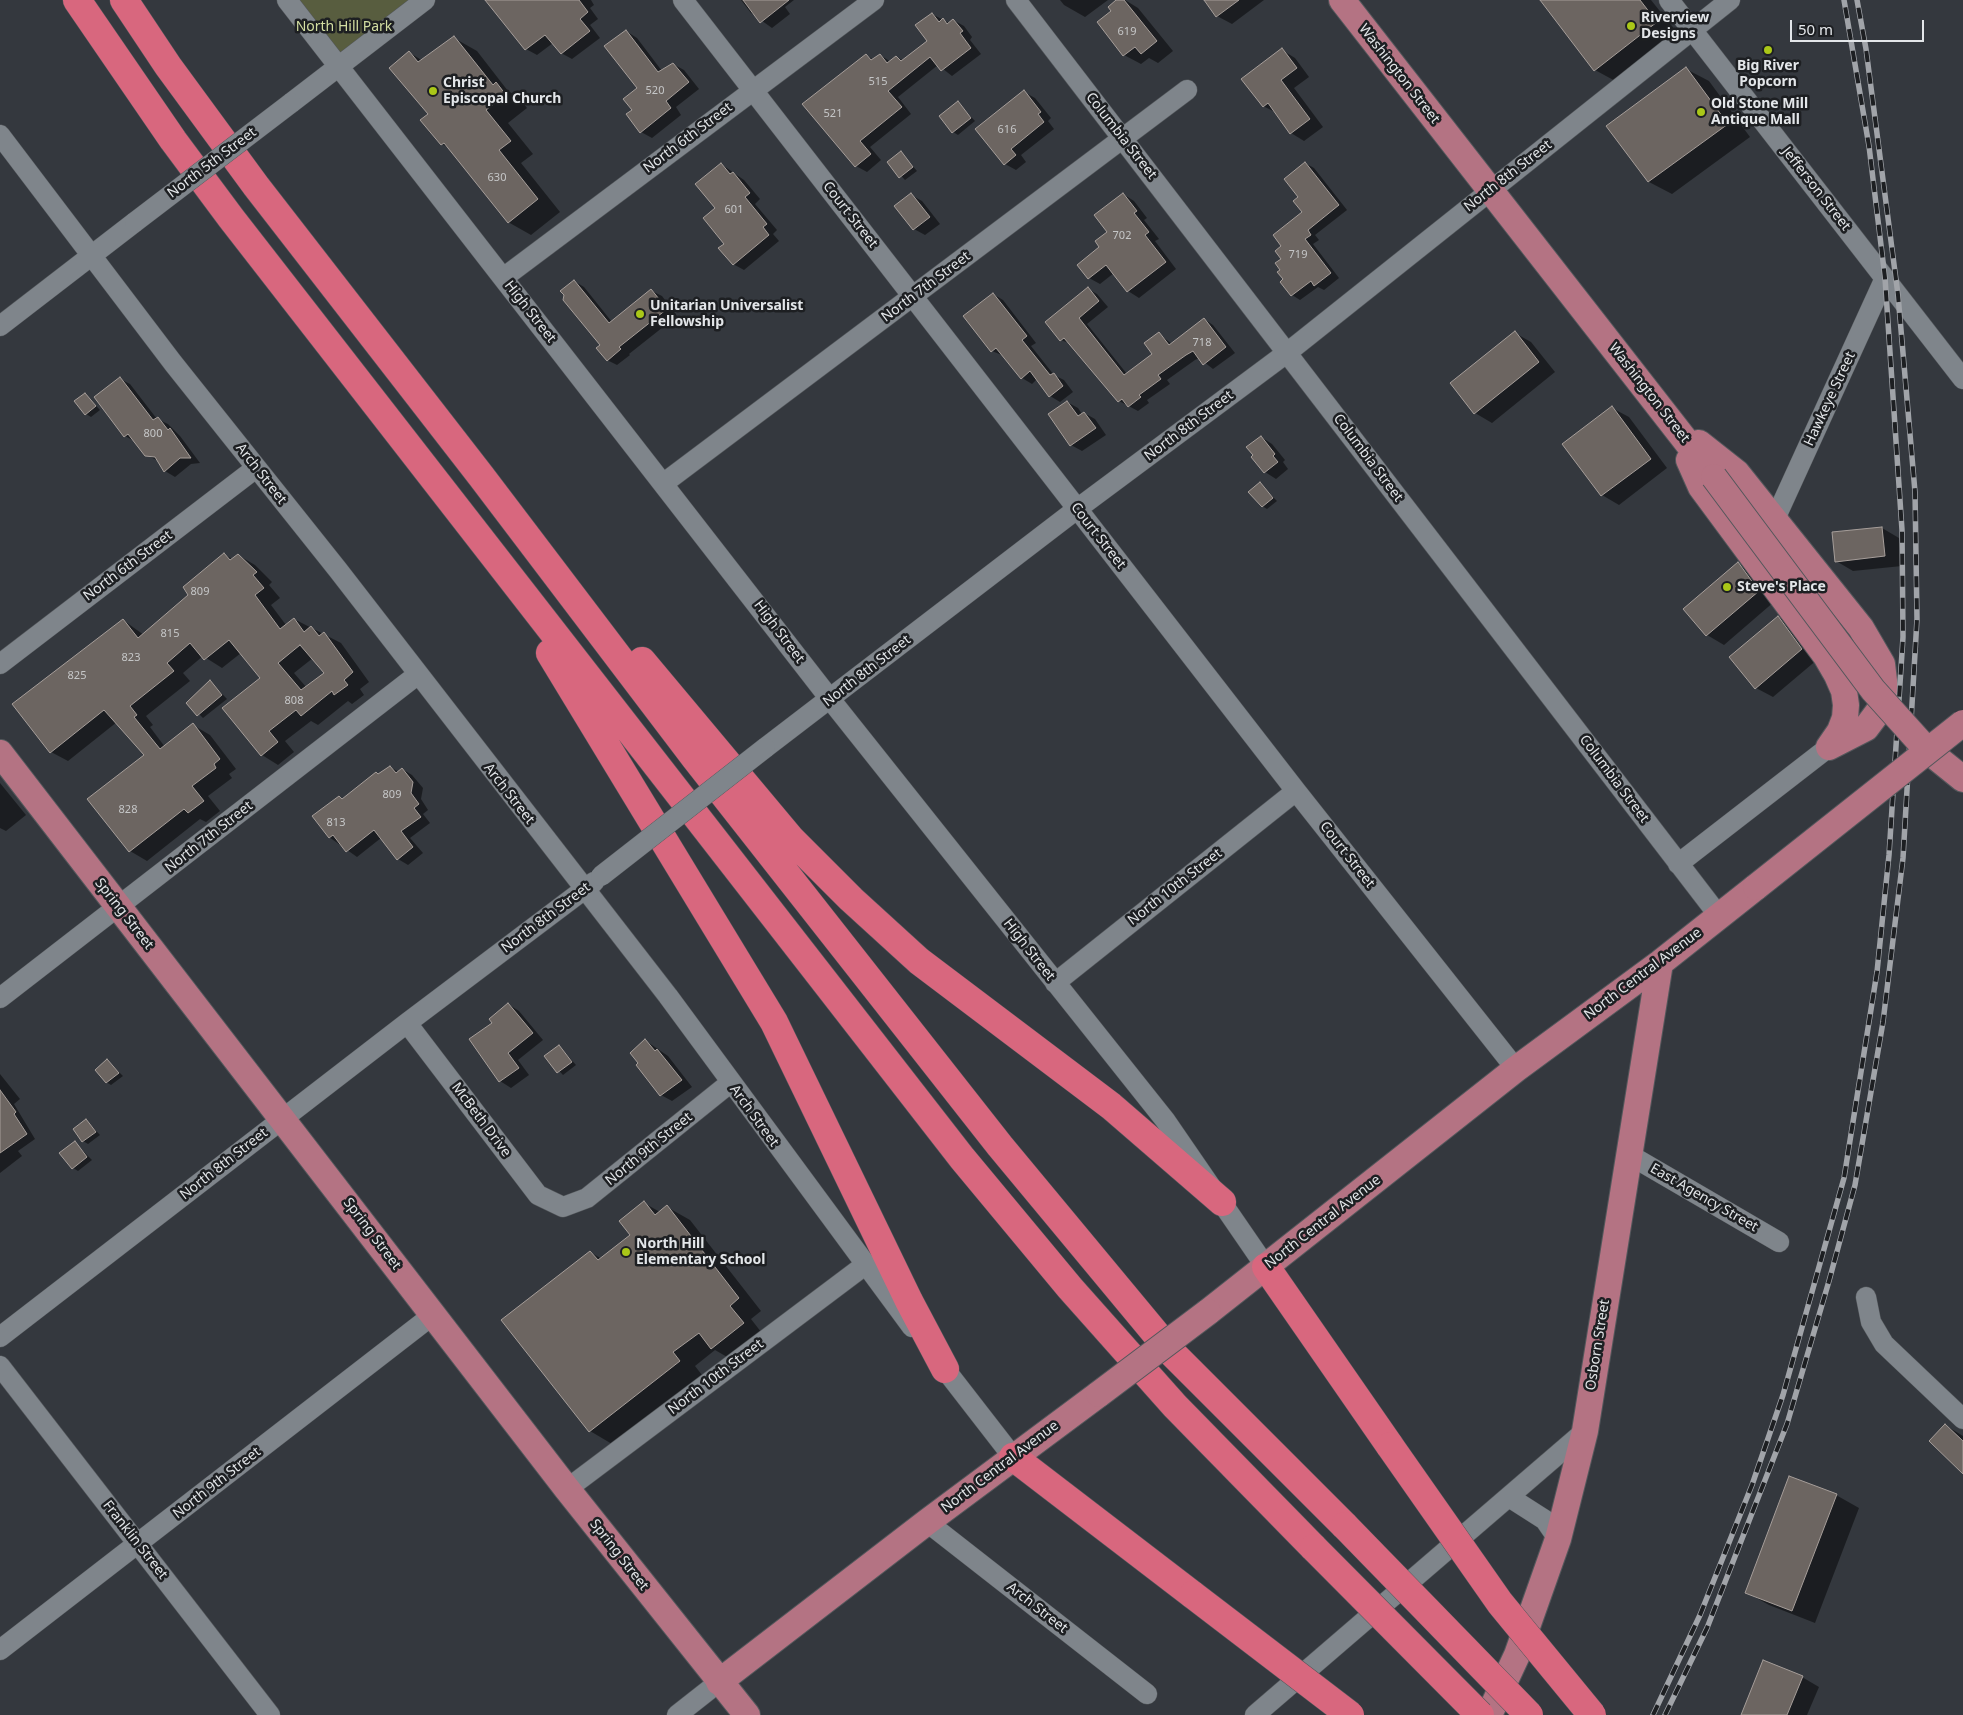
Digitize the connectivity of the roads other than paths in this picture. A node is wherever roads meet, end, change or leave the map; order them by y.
1 (77, 0) edge
2 (124, 0) edge
3 (287, 0) edge
4 (425, 0) edge
5 (683, 0) edge
6 (874, 0) edge
7 (1016, 0) edge
8 (1342, 0) edge
9 (1669, 0) edge
10 (1730, 0) edge
11 (1691, 29) junction
12 (338, 67) junction
13 (752, 90) junction
14 (1187, 90) dead end
15 (0, 135) edge
16 (1124, 139) junction
17 (1490, 191) junction
18 (92, 256) junction
19 (503, 278) junction
20 (1886, 278) junction
21 (913, 297) junction
22 (0, 326) edge
23 (1288, 352) junction
24 (1963, 379) edge
25 (1674, 425) junction
26 (256, 468) junction
27 (481, 476) junction
28 (664, 483) junction
29 (1077, 509) junction
30 (1775, 520) junction
31 (480, 536) junction
32 (0, 664) edge
33 (417, 675) junction
34 (830, 699) junction
35 (1963, 723) edge
36 (1829, 747) junction
37 (1927, 750) junction
38 (0, 753) edge
39 (1963, 779) edge
40 (1296, 792) junction
41 (1678, 864) junction
42 (584, 890) junction
43 (119, 908) junction
44 (1719, 916) junction
45 (1660, 963) junction
46 (1055, 983) junction
47 (0, 998) edge
48 (407, 1023) junction
49 (1516, 1069) junction
50 (730, 1083) junction
51 (284, 1118) junction
52 (1628, 1154) junction
53 (1222, 1202) junction
54 (563, 1207) joint
55 (1779, 1242) dead end
56 (865, 1265) junction
57 (1266, 1267) junction
58 (1866, 1297) dead end
59 (434, 1314) junction
60 (0, 1337) edge
61 (0, 1366) edge
62 (945, 1369) junction
63 (1963, 1420) edge
64 (1585, 1431) junction
65 (1014, 1456) junction
66 (567, 1489) junction
67 (1509, 1497) junction
68 (927, 1522) junction
69 (1558, 1538) junction
70 (139, 1544) junction
71 (0, 1650) edge
72 (719, 1682) junction
73 (1147, 1694) dead end
74 (270, 1715) edge
75 (677, 1715) edge
76 (746, 1715) edge
77 (1255, 1715) edge
78 (1350, 1715) edge
79 (1480, 1715) edge
80 (1490, 1715) edge
81 (1529, 1715) edge
82 (1592, 1715) edge

1 - 31 highway
2 - 27 highway
3 - 12 street, High Street
4 - 12 street, North 5th Street
5 - 13 street, Court Street
6 - 13 street, North 6th Street
7 - 16 street, Columbia Street
8 - 17 main road, Washington Street
9 - 11 street, Jefferson Street
10 - 11 street, North 8th Street
11 - 17 street, North 8th Street
11 - 20 street, Jefferson Street
12 - 18 street, North 5th Street, bridge
12 - 19 street, High Street
13 - 19 street, North 6th Street
13 - 21 street, Court Street
14 - 16 street, North 7th Street
15 - 18 street, Arch Street
16 - 21 street, North 7th Street
16 - 23 street, Columbia Street
17 - 23 street, North 8th Street
17 - 25 main road, Washington Street
18 - 22 street, North 5th Street
18 - 26 street, Arch Street
19 - 28 street, High Street
20 - 24 street, Jefferson Street
20 - 30 street, Hawkeye Street
21 - 28 street, North 7th Street
21 - 29 street, Court Street
23 - 29 street, North 8th Street
23 - 41 street, Columbia Street
25 - 30 main road
25 - 36 main road
25 - 37 main road, Washington Street, bridge
26 - 32 street, North 6th Street
26 - 33 street, Arch Street
27 - 53 highway
27 - 81 highway, bridge
28 - 34 street, High Street
29 - 34 street, North 8th Street
29 - 40 street, Court Street
30 - 36 main road
31 - 62 highway
31 - 79 highway, bridge
33 - 42 street, Arch Street
33 - 43 street, North 7th Street
34 - 42 street, North 8th Street, bridge
34 - 46 street, High Street
35 - 37 main road, North Central Avenue, bridge
36 - 41 street
37 - 39 main road, Washington Street
37 - 44 main road, North Central Avenue, bridge
38 - 43 main road, Spring Street
40 - 46 street, North 10th Street
40 - 49 street, Court Street
41 - 44 street, Columbia Street
42 - 48 street, North 8th Street
42 - 50 street, Arch Street
43 - 47 street, North 7th Street
43 - 51 main road, Spring Street
44 - 45 main road, North Central Avenue
45 - 49 main road, North Central Avenue
45 - 52 main road, Osborn Street
46 - 53 street, High Street
48 - 51 street, North 8th Street
48 - 54 street, McBeth Drive
49 - 57 main road, North Central Avenue
50 - 54 street, North 9th Street
50 - 56 street, Arch Street
51 - 59 main road, Spring Street
51 - 60 street, North 8th Street
52 - 55 street, East Agency Street
52 - 64 main road, Osborn Street
53 - 57 street, High Street
56 - 62 street, Arch Street
56 - 66 street, North 10th Street
57 - 65 main road, North Central Avenue, bridge
57 - 82 highway, bridge
58 - 63 street
59 - 66 main road, Spring Street
59 - 70 street, North 9th Street
61 - 70 street, Franklin Street
62 - 65 street, Arch Street
64 - 67 street
64 - 69 main road, Osborn Street
65 - 68 main road, North Central Avenue
65 - 78 highway, bridge
66 - 72 main road, Spring Street
67 - 69 street
67 - 77 street
68 - 72 main road, North Central Avenue
68 - 73 street, Arch Street
69 - 80 main road, Osborn Street
70 - 71 street, North 9th Street
70 - 74 street, Franklin Street
72 - 75 street, North Central Avenue
72 - 76 main road, Spring Street

